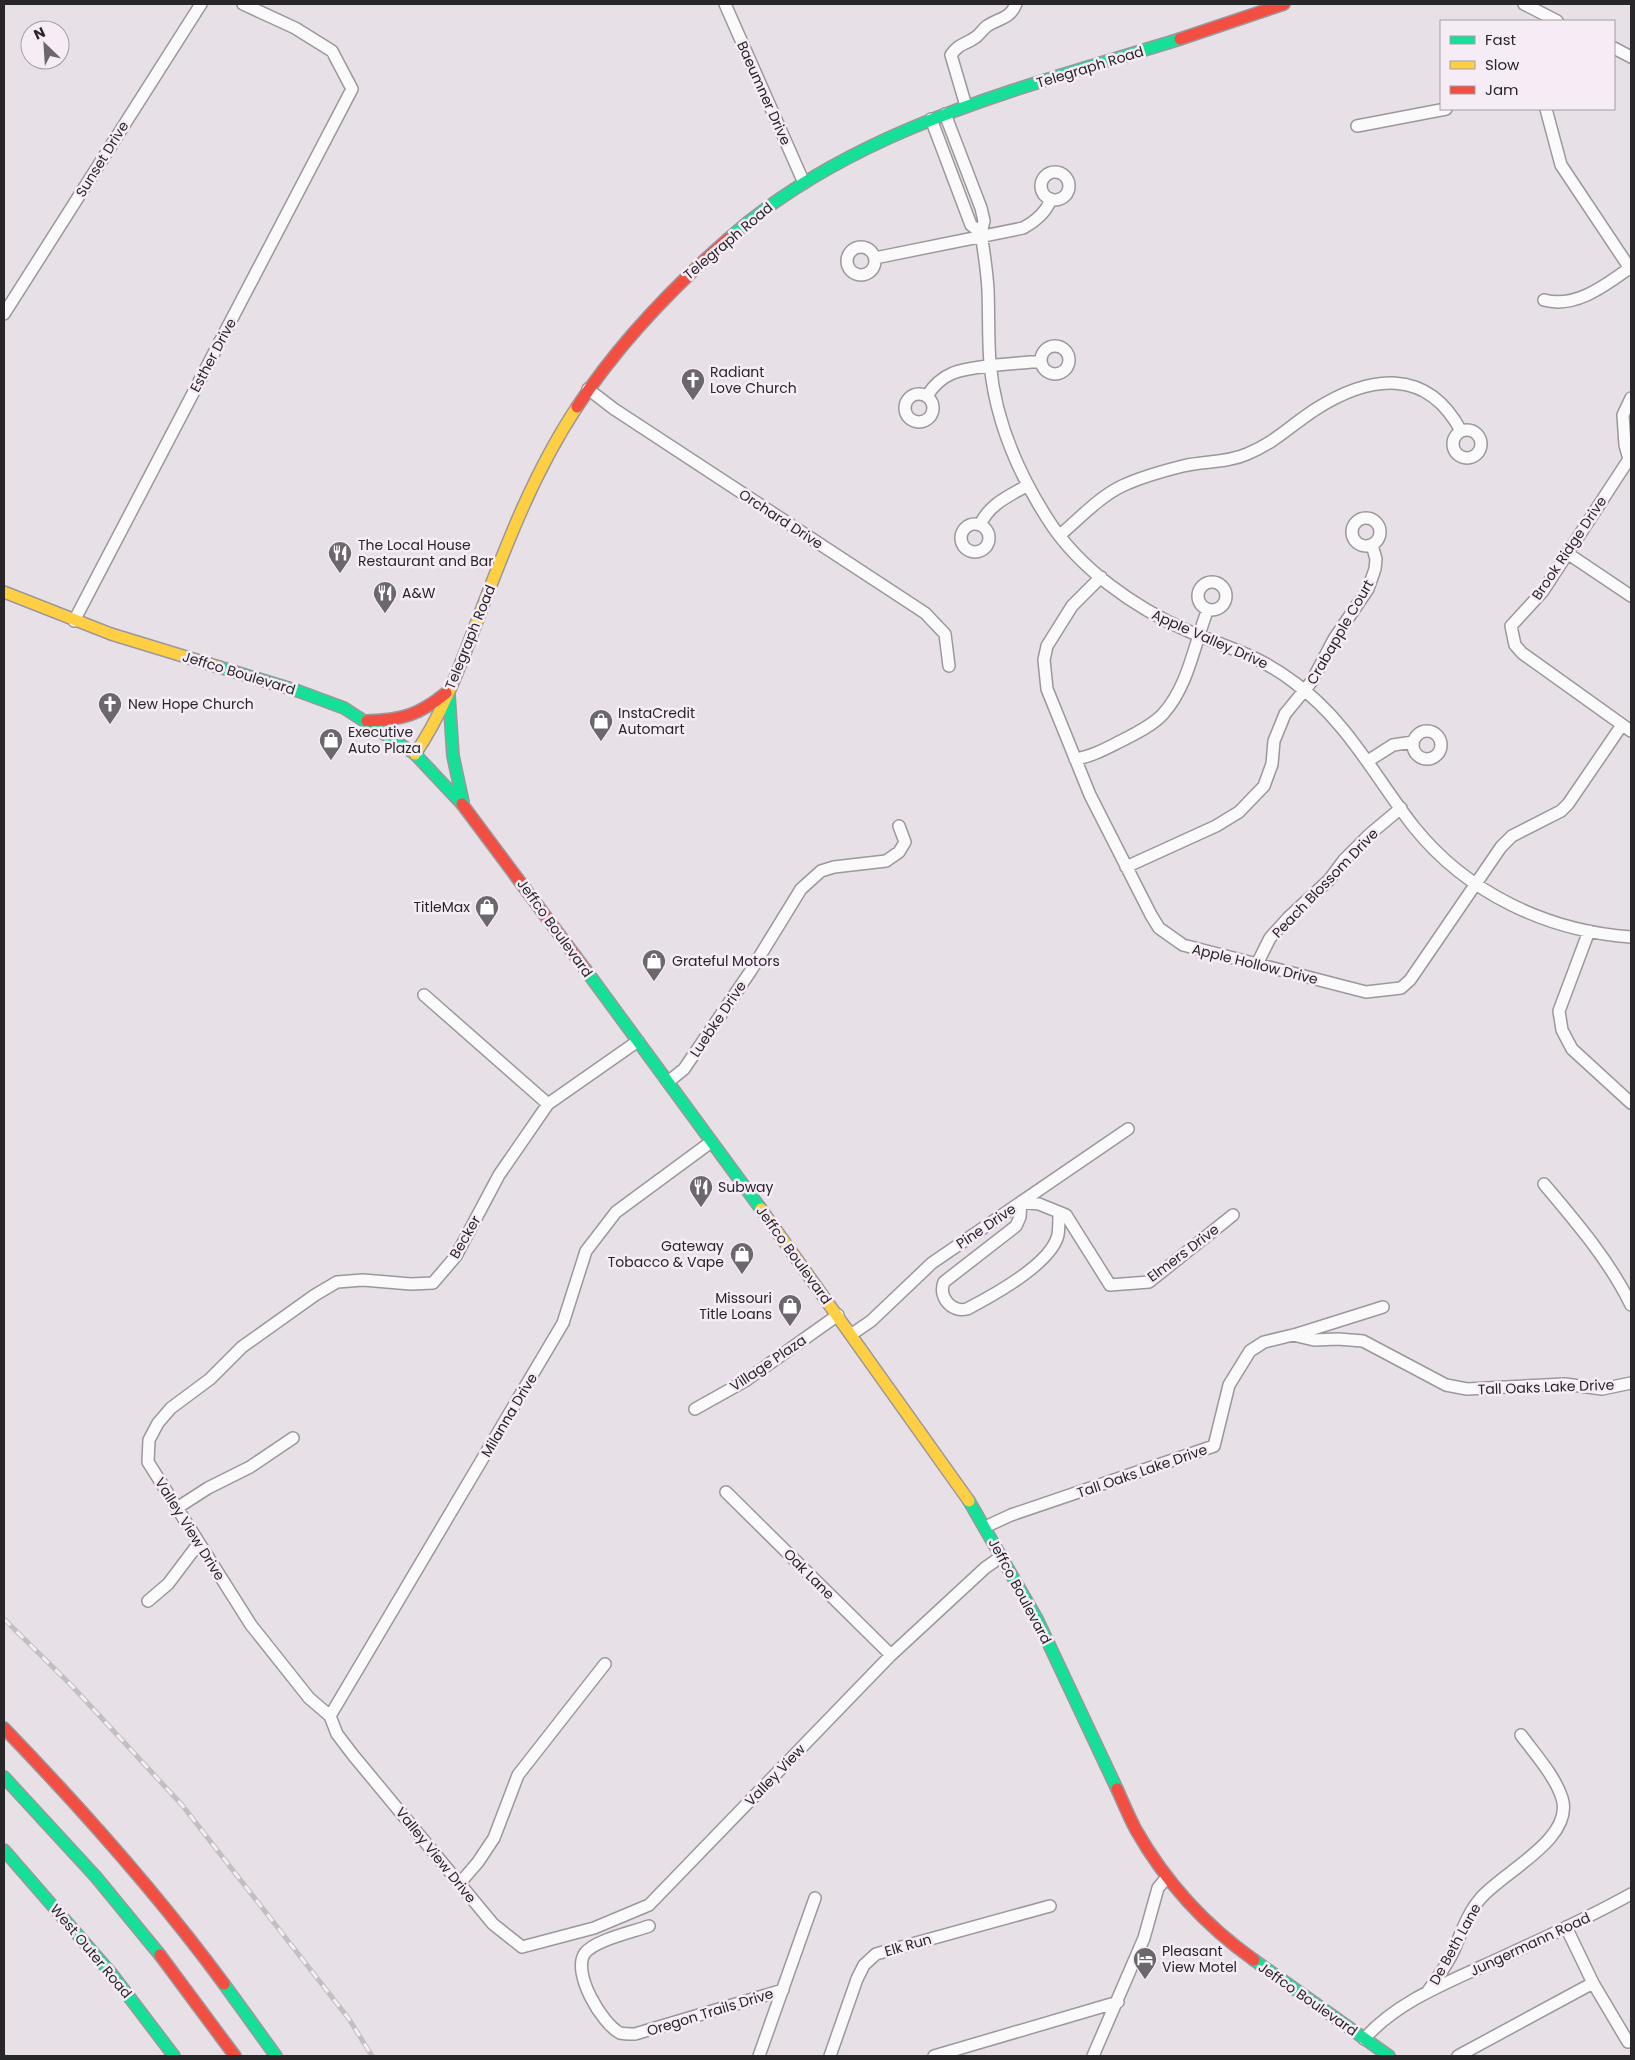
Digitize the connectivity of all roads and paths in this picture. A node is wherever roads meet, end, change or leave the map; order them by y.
1 (201, 4) edge
2 (243, 4) edge
3 (725, 4) edge
4 (1016, 4) edge
5 (1284, 4) edge
6 (1524, 4) edge
7 (1540, 18) edge
8 (1615, 48) edge
9 (1631, 56) edge
10 (966, 106) junction
11 (1441, 110) edge
12 (1546, 110) edge
13 (946, 114) junction
14 (931, 119) junction
15 (1357, 126) dead end
16 (804, 183) junction
17 (1051, 199) dead end
18 (981, 234) junction
19 (874, 258) dead end
20 (1631, 268) edge
21 (1544, 300) dead end
22 (4, 314) edge
23 (1041, 361) dead end
24 (991, 367) junction
25 (588, 389) junction
26 (927, 396) dead end
27 (1631, 398) edge
28 (1461, 431) dead end
29 (1630, 459) edge
30 (1028, 486) junction
31 (980, 525) dead end
32 (1060, 535) junction
33 (1372, 545) dead end
34 (1567, 553) junction
35 (1100, 577) junction
36 (5, 595) edge
37 (1631, 596) edge
38 (1208, 609) dead end
39 (74, 621) junction
40 (1198, 635) junction
41 (949, 666) dead end
42 (1305, 690) junction
43 (448, 691) junction
44 (367, 721) junction
45 (1627, 728) edge
46 (1413, 742) dead end
47 (415, 754) junction
48 (1075, 759) junction
49 (1368, 761) junction
50 (463, 805) junction
51 (1401, 808) junction
52 (899, 826) dead end
53 (1126, 867) junction
54 (1477, 884) junction
55 (1589, 931) junction
56 (1631, 937) edge
57 (1257, 964) junction
58 (424, 995) dead end
59 (638, 1041) junction
60 (668, 1082) junction
61 (1631, 1103) edge
62 (548, 1104) junction
63 (1128, 1128) dead end
64 (711, 1142) junction
65 (1544, 1184) dead end
66 (1021, 1202) junction
67 (1059, 1212) junction
68 (1233, 1216) dead end
69 (1631, 1305) edge
70 (1383, 1307) dead end
71 (838, 1315) junction
72 (852, 1334) junction
73 (1293, 1335) junction
74 (242, 1347) joint
75 (1631, 1384) edge
76 (695, 1409) dead end
77 (293, 1438) dead end
78 (726, 1492) dead end
79 (177, 1508) junction
80 (985, 1526) junction
81 (199, 1543) junction
82 (1002, 1556) junction
83 (148, 1601) dead end
84 (891, 1656) junction
85 (605, 1664) dead end
86 (330, 1716) junction
87 (4, 1728) edge
88 (1522, 1734) dead end
89 (4, 1777) edge
90 (4, 1850) edge
91 (1167, 1877) junction
92 (460, 1883) junction
93 (1631, 1894) edge
94 (815, 1898) dead end
95 (1050, 1906) dead end
96 (649, 1926) dead end
97 (1566, 1927) junction
98 (522, 1947) joint
99 (1593, 1982) junction
100 (783, 1990) junction
101 (1428, 1992) junction
102 (1118, 2002) junction
103 (1364, 2039) junction
104 (1630, 2041) edge
105 (174, 2056) edge
106 (235, 2056) edge
107 (276, 2056) edge
108 (759, 2056) edge
109 (830, 2056) edge
110 (934, 2056) edge
111 (1093, 2056) edge
112 (1389, 2056) edge
113 (1458, 2056) edge

1 - 22 street, Sunset Drive
2 - 39 street, Esther Drive
3 - 16 street, Baeumner Drive
4 - 10 street
5 - 10 main road, Telegraph Road
6 - 7 street
8 - 9 street
10 - 13 main road, Telegraph Road
11 - 15 street
12 - 20 street
13 - 14 main road, Telegraph Road
13 - 18 street, Apple Valley Drive
14 - 16 main road, Telegraph Road
14 - 18 street, Apple Valley Drive
16 - 25 main road, Telegraph Road
17 - 18 street
18 - 19 street
18 - 24 street, Apple Valley Drive
20 - 21 street
23 - 24 street
24 - 26 street
24 - 30 street, Apple Valley Drive
25 - 41 street, Orchard Drive
25 - 43 main road, Telegraph Road
27 - 29 street, Brook Ridge Drive
28 - 32 street
29 - 34 street, Brook Ridge Drive
30 - 31 street
30 - 32 street, Apple Valley Drive
32 - 35 street, Apple Valley Drive
33 - 42 street, Crabapple Court
34 - 37 street
34 - 45 street, Brook Ridge Drive
35 - 40 street, Apple Valley Drive
35 - 48 street, Apple Hollow Drive
36 - 39 main road, Jeffco Boulevard
38 - 40 street
39 - 44 main road, Jeffco Boulevard
40 - 42 street, Apple Valley Drive
40 - 48 street
42 - 49 street, Apple Valley Drive
42 - 53 street, Crabapple Court
43 - 44 main road
43 - 47 main road, Telegraph Road
43 - 50 main road
44 - 47 main road, Jeffco Boulevard
45 - 54 street, Apple Hollow Drive
46 - 49 street
47 - 50 main road, Jeffco Boulevard
48 - 53 street, Apple Hollow Drive
49 - 51 street, Apple Valley Drive
50 - 59 main road, Jeffco Boulevard
51 - 54 street, Apple Valley Drive
51 - 57 street, Peach Blossom Drive
52 - 60 street, Luebke Drive
53 - 57 street, Apple Hollow Drive
54 - 55 street, Apple Valley Drive
54 - 57 street, Apple Hollow Drive
55 - 56 street, Apple Valley Drive
55 - 61 street
58 - 62 street
59 - 60 main road, Jeffco Boulevard
59 - 62 street, Becker
60 - 64 main road, Jeffco Boulevard
62 - 74 street, Becker
63 - 66 street, Pine Drive
64 - 71 main road, Jeffco Boulevard
64 - 86 street, Milanna Drive
65 - 69 street
66 - 67 street, Elmers Drive
66 - 67 street
66 - 72 street, Pine Drive
67 - 68 street, Elmers Drive
70 - 73 street, Tall Oaks Lake Drive
71 - 72 main road, Jeffco Boulevard
71 - 76 street, Village Plaza
72 - 80 main road, Jeffco Boulevard
73 - 75 street, Tall Oaks Lake Drive
73 - 80 street, Tall Oaks Lake Drive
74 - 79 street, Valley View Drive
77 - 79 street
78 - 84 street, Oak Lane
79 - 81 street, Valley View Drive
80 - 82 main road, Jeffco Boulevard
81 - 83 street
81 - 86 street, Valley View Drive
82 - 84 street, Valley View
82 - 91 main road, Jeffco Boulevard
84 - 98 street, Valley View
85 - 92 street
86 - 92 street, Valley View Drive
87 - 107 main road
88 - 101 street, De Beth Lane
89 - 106 main road
90 - 105 main road, West Outer Road
91 - 102 street
91 - 103 main road, Jeffco Boulevard
92 - 98 street, Valley View Drive
93 - 97 street, Jungermann Road
94 - 100 street
95 - 109 street, Elk Run
96 - 100 street, Oregon Trails Drive
97 - 99 street
97 - 101 street, Jungermann Road
99 - 104 street
99 - 113 street
100 - 108 street
101 - 103 street, Jungermann Road
102 - 110 street
102 - 111 street
103 - 112 main road, Jeffco Boulevard

